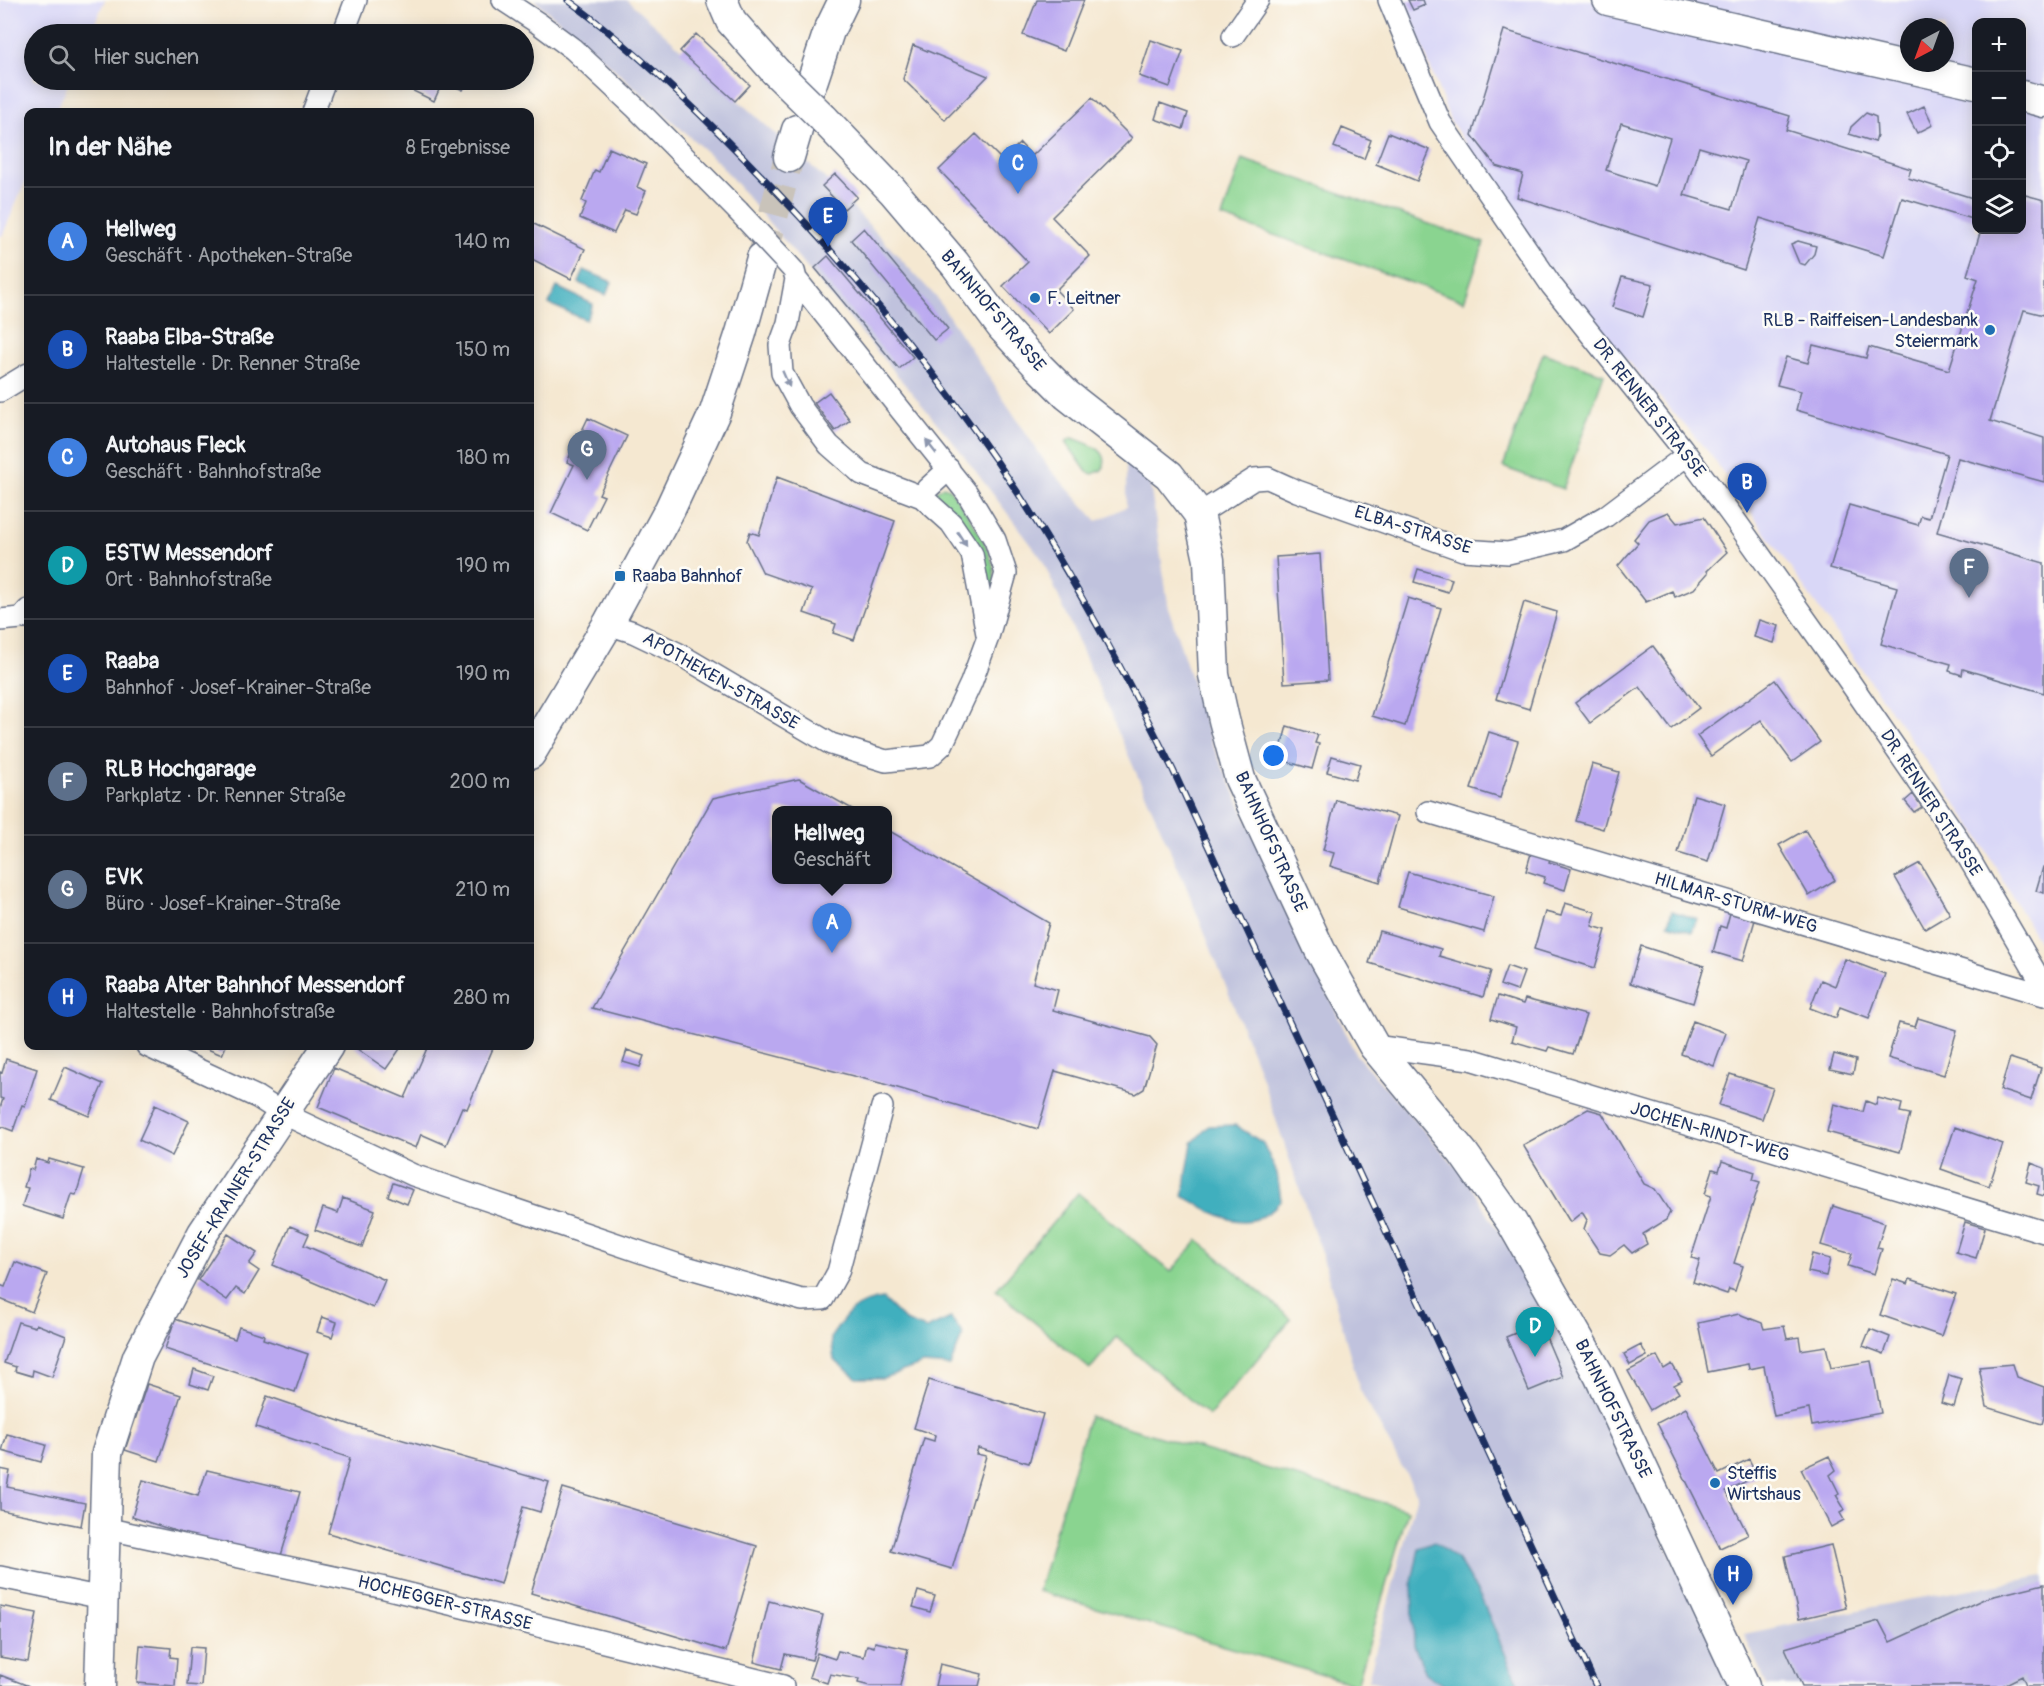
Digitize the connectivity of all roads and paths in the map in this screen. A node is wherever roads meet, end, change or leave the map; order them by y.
1 (356, 0) edge
2 (503, 0) edge
3 (722, 0) edge
4 (843, 0) edge
5 (1258, 0) edge
6 (1389, 0) edge
7 (1608, 0) edge
8 (347, 24) edge
9 (1233, 36) dead end
10 (1972, 82) edge
11 (811, 85) dead end
12 (321, 90) edge
13 (2026, 97) edge
14 (2044, 102) edge
15 (314, 108) edge
16 (773, 258) junction
17 (796, 279) junction
18 (24, 376) edge
19 (0, 391) edge
20 (1687, 455) junction
21 (949, 469) junction
22 (922, 497) junction
23 (1199, 514) junction
24 (24, 615) edge
25 (0, 620) edge
26 (608, 624) junction
27 (988, 637) junction
28 (534, 747) edge
29 (1428, 812) dead end
30 (2044, 987) edge
31 (2044, 995) edge
32 (1374, 1046) junction
33 (156, 1050) edge
34 (325, 1050) edge
35 (882, 1107) dead end
36 (282, 1113) junction
37 (2044, 1232) edge
38 (104, 1528) junction
39 (0, 1577) edge
40 (103, 1598) junction
41 (100, 1686) edge
42 (783, 1686) edge
43 (1744, 1686) edge

1 - 8 street
2 - 16 street, APOTHEKEN-STRASSE, bridge
3 - 23 street, BAHNHOFSTRASSE, bridge
4 - 11 street
5 - 9 street
6 - 20 street, DR. RENNER STRASSE
7 - 10 street
12 - 15 street
13 - 14 street
16 - 17 street, APOTHEKEN-STRASSE
16 - 26 street
21 -> 17 street, APOTHEKEN-STRASSE
17 -> 22 street
18 - 19 street
20 - 23 street, ELBA-STRASSE
20 - 30 street, DR. RENNER STRASSE
21 - 22 street
21 - 27 street, APOTHEKEN-STRASSE
22 -> 27 street
23 - 32 street, BAHNHOFSTRASSE
24 - 25 street
26 - 27 street, APOTHEKEN-STRASSE
26 - 28 street
29 - 31 street, HILMAR-STURM-WEG
32 - 37 street, JOCHEN-RINDT-WEG
32 - 43 street, BAHNHOFSTRASSE
33 - 36 street
34 - 36 street, JOSEF-KRAINER-STRASSE
35 - 36 street
36 - 38 street, JOSEF-KRAINER-STRASSE
38 - 40 street, JOSEF-KRAINER-STRASSE
38 - 42 street, HOCHEGGER-STRASSE
39 - 40 street
40 - 41 street, JOSEF-KRAINER-STRASSE

